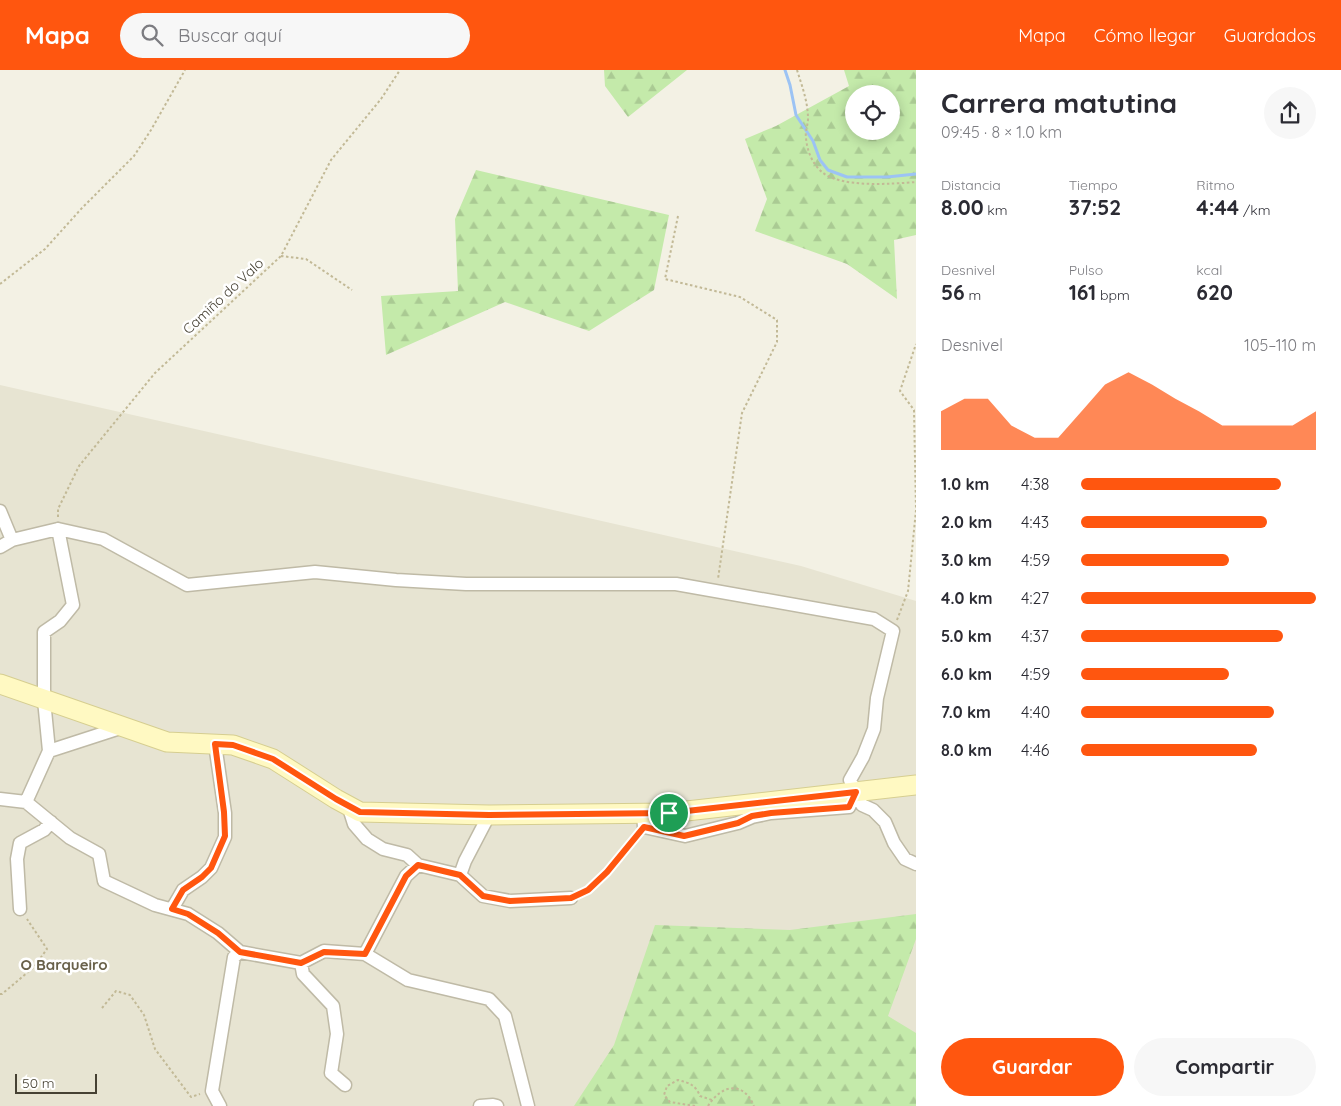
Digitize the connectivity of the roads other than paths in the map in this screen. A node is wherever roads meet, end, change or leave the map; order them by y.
1 (0, 511) edge
2 (58, 529) junction
3 (12, 540) junction
4 (0, 547) edge
5 (0, 684) edge
6 (44, 700) junction
7 (123, 727) junction
8 (215, 744) junction
9 (49, 751) junction
10 (916, 785) edge
11 (856, 792) junction
12 (0, 799) edge
13 (26, 802) junction
14 (348, 805) junction
15 (489, 815) junction
16 (51, 822) junction
17 (916, 864) edge
18 (418, 865) junction
19 (460, 875) junction
20 (571, 898) road end
21 (20, 909) road end
22 (172, 909) junction
23 (240, 952) junction
24 (365, 954) junction
25 (301, 963) junction
26 (344, 1085) dead end
27 (220, 1106) edge
28 (480, 1106) edge
29 (497, 1106) edge
30 (528, 1106) edge

1 - 3 street
2 - 3 street
2 - 6 street
2 - 11 street
3 - 4 street
5 - 6 street
6 - 7 street
6 - 9 street
7 - 8 street
7 - 9 street
8 - 14 street
8 - 22 street
9 - 13 street
10 - 11 street
11 - 15 street
11 - 17 street
12 - 13 street
13 - 16 street
14 - 15 street
14 - 18 street
15 - 19 street
16 - 21 street
16 - 22 street
18 - 19 street
18 - 24 street
19 - 20 street
22 - 23 street
23 - 25 street
23 - 27 street
24 - 25 street
24 - 30 street
25 - 26 street
28 - 29 street

